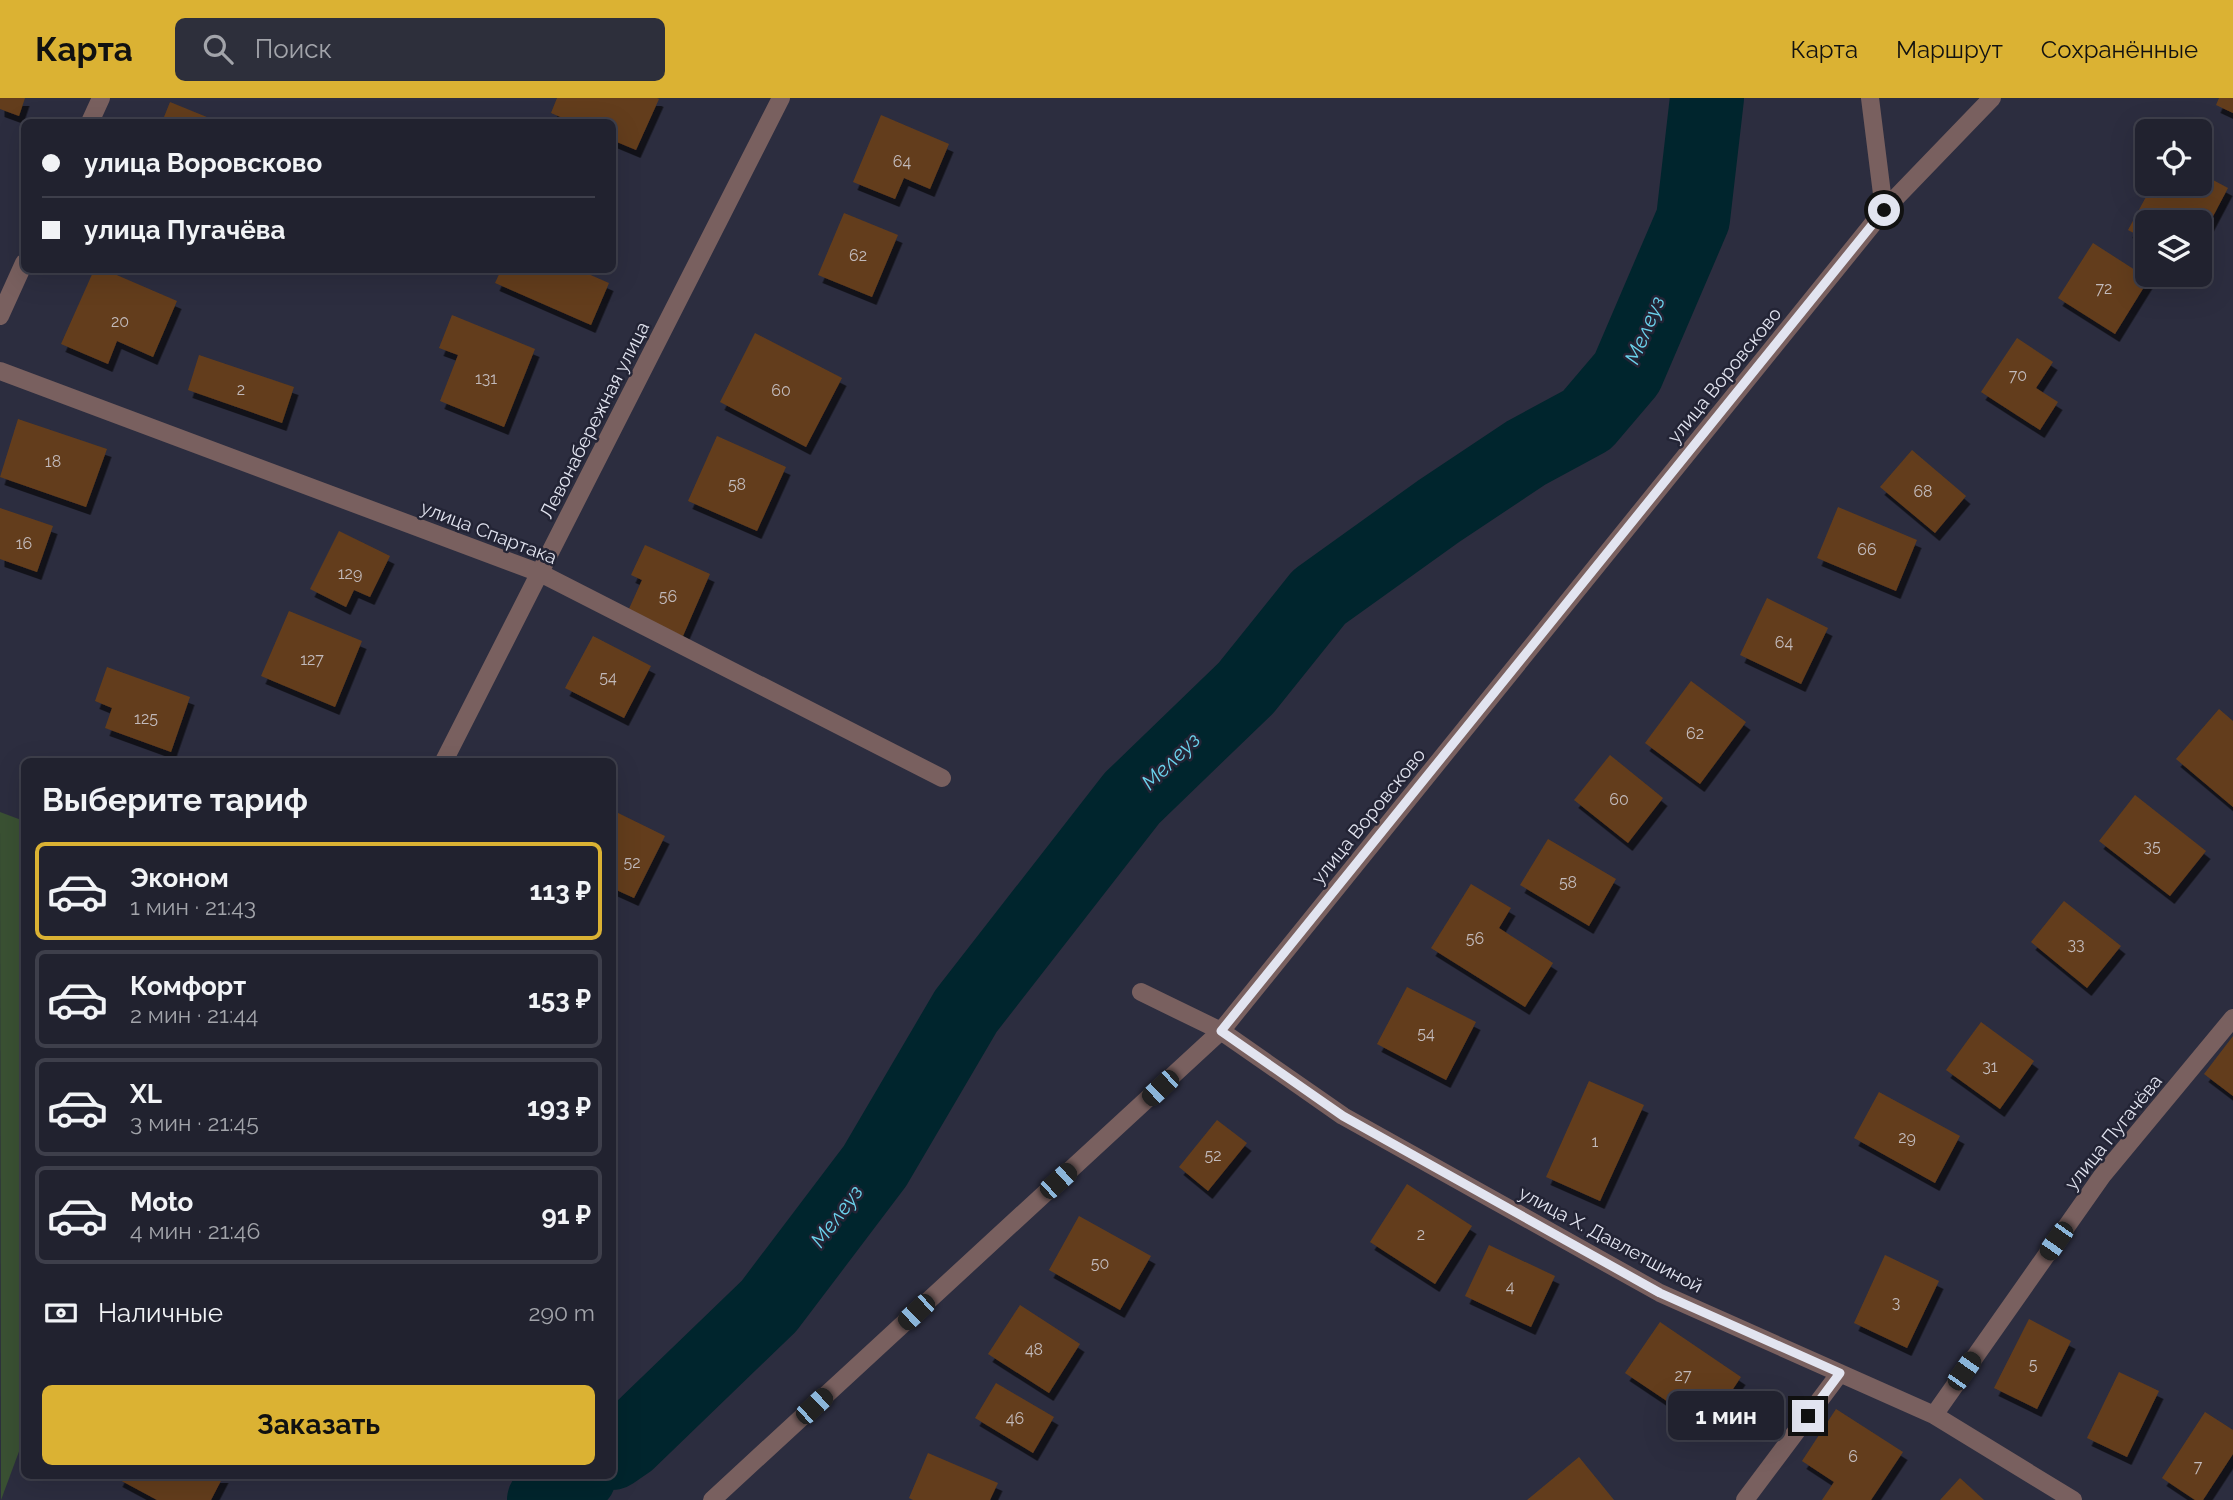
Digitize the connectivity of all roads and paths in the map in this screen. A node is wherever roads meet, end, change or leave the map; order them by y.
1 (101, 98) edge
2 (781, 98) edge
3 (1870, 98) edge
4 (1992, 98) edge
5 (91, 119) edge
6 (1884, 210) junction
7 (21, 270) edge
8 (0, 316) edge
9 (0, 370) edge
10 (540, 573) junction
11 (446, 758) edge
12 (942, 778) dead end
13 (1141, 992) dead end
14 (2233, 1018) edge
15 (1221, 1031) junction
16 (1840, 1373) junction
17 (1934, 1415) junction
18 (712, 1500) edge
19 (1745, 1500) edge
20 (2073, 1500) edge

1 - 5 street
2 - 10 street, Левонабережная улица
3 - 6 street
4 - 6 street, улица Воровсково
6 - 15 street, улица Воровсково
7 - 8 street
9 - 10 street, улица Спартака
10 - 11 street, Левонабережная улица
10 - 12 street, улица Спартака
13 - 15 street, улица Х. Давлетшиной
14 - 17 street, улица Пугачёва
15 - 16 street, улица Х. Давлетшиной
15 - 18 street, улица Воровсково
16 - 17 street, улица Х. Давлетшиной
16 - 19 street
17 - 20 street, улица Х. Давлетшиной

